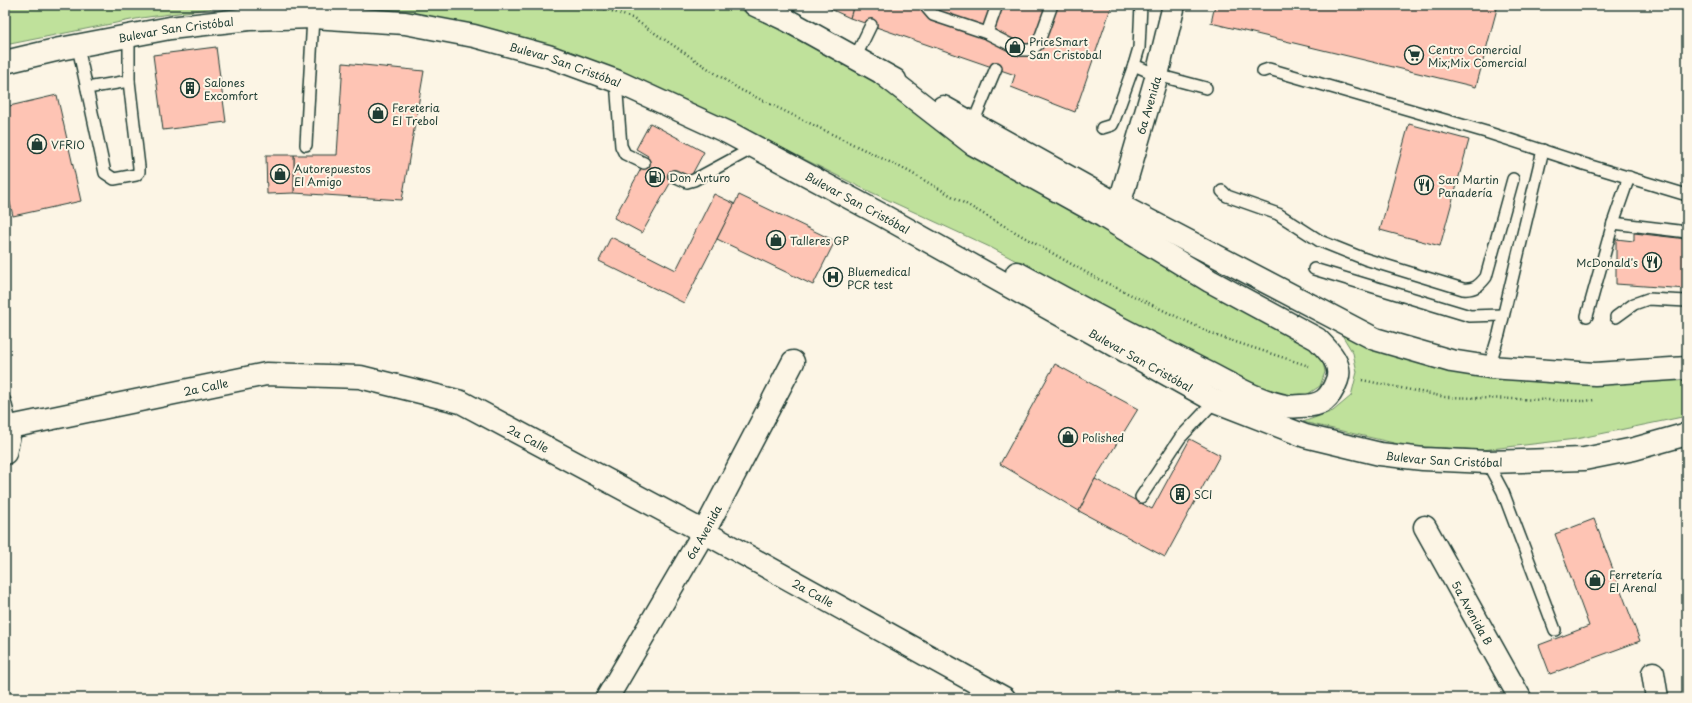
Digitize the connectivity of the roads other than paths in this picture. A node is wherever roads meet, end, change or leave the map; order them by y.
1 (755, 5) edge
2 (928, 5) edge
3 (997, 5) edge
4 (1052, 5) edge
5 (1141, 5) edge
6 (1174, 5) edge
7 (313, 16) junction
8 (871, 25) dead end
9 (986, 33) junction
10 (128, 37) junction
11 (78, 47) junction
12 (855, 58) junction
13 (5, 62) edge
14 (1134, 65) junction
15 (996, 68) dead end
16 (1263, 71) dead end
17 (883, 74) junction
18 (1157, 75) junction
19 (129, 80) junction
20 (616, 81) junction
21 (87, 88) junction
22 (1206, 88) dead end
23 (973, 123) junction
24 (1102, 128) dead end
25 (306, 145) dead end
26 (755, 147) junction
27 (1544, 150) junction
28 (644, 163) dead end
29 (674, 176) dead end
30 (1629, 177) junction
31 (1513, 179) dead end
32 (1222, 191) dead end
33 (1687, 194) edge
34 (1120, 204) junction
35 (880, 214) junction
36 (1613, 223) junction
37 (1687, 232) edge
38 (1314, 269) dead end
39 (1687, 301) edge
40 (1503, 315) junction
41 (1588, 316) dead end
42 (1616, 317) dead end
43 (793, 362) dead end
44 (1489, 367) junction
45 (1687, 368) edge
46 (5, 401) edge
47 (1215, 401) junction
48 (8, 427) edge
49 (1687, 434) edge
50 (5, 453) edge
51 (1487, 462) junction
52 (1141, 497) dead end
53 (1425, 527) dead end
54 (704, 532) junction
55 (1555, 630) dead end
56 (1653, 673) dead end
57 (607, 698) edge
58 (1004, 698) edge
59 (1520, 698) edge
60 (1657, 698) edge

1 - 12 main road
2 - 9 lane
3 - 9 lane
4 - 9 lane
5 - 14 lane
6 - 18 main road, 6a Avenida
7 - 10 main road, Bulevar San Cristóbal
7 - 20 main road, Bulevar San Cristóbal
7 - 25 lane
8 - 12 lane
10 - 11 main road, Bulevar San Cristóbal
10 - 19 lane
11 - 13 main road, Bulevar San Cristóbal
11 - 21 lane
12 - 17 main road
14 - 18 lane
14 - 24 lane
15 - 23 lane
16 - 27 lane
17 - 23 main road
17 - 35 main road
18 - 22 lane
18 - 34 main road, 6a Avenida
19 - 21 lane
19 - 21 lane
20 - 26 main road, Bulevar San Cristóbal
20 - 28 lane
23 - 34 main road
26 - 29 lane
26 - 35 main road, Bulevar San Cristóbal
27 - 30 lane
27 - 40 lane
30 - 33 lane
30 - 36 lane
31 - 32 lane
34 - 44 main road
35 - 47 main road, Bulevar San Cristóbal
36 - 37 lane
36 - 41 lane
38 - 40 lane
39 - 42 lane
40 - 44 lane
43 - 54 main road, 6a Avenida
44 - 45 main road
46 - 48 lane
47 - 51 main road, Bulevar San Cristóbal
47 - 52 lane
48 - 50 main road
48 - 54 main road, 2a Calle
49 - 51 main road, Bulevar San Cristóbal
51 - 55 lane
53 - 59 main road, 5a Avenida B
54 - 57 main road, 6a Avenida
54 - 58 main road, 2a Calle
56 - 60 main road

